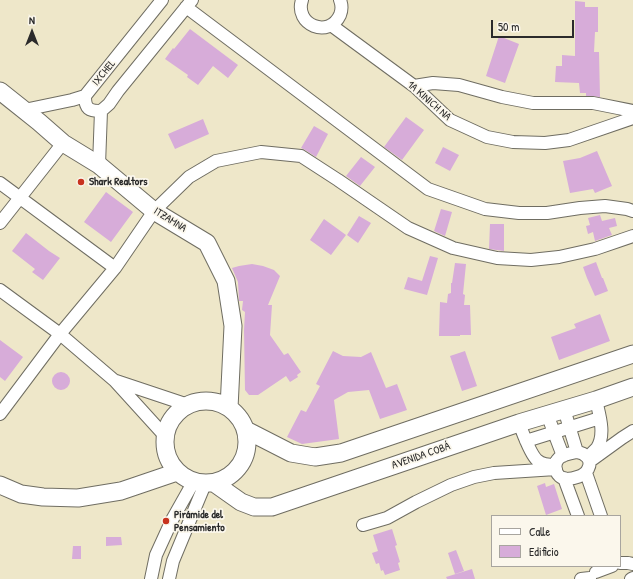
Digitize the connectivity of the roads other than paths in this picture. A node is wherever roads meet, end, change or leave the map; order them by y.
1 (162, 0) edge
2 (302, 0) edge
3 (340, 0) edge
4 (189, 4) edge
5 (331, 25) junction
6 (414, 86) junction
7 (0, 91) edge
8 (85, 96) junction
9 (24, 110) junction
10 (101, 111) junction
11 (633, 111) edge
12 (633, 118) edge
13 (63, 143) junction
14 (99, 165) junction
15 (0, 183) edge
16 (20, 198) junction
17 (154, 211) junction
18 (633, 211) edge
19 (0, 222) edge
20 (633, 236) edge
21 (115, 268) junction
22 (0, 290) edge
23 (60, 334) junction
24 (633, 354) edge
25 (115, 381) junction
26 (633, 387) edge
27 (596, 400) junction
28 (188, 406) junction
29 (229, 408) junction
30 (564, 409) junction
31 (1, 410) edge
32 (547, 414) junction
33 (600, 418) junction
34 (519, 423) junction
35 (570, 428) junction
36 (246, 430) junction
37 (633, 431) edge
38 (554, 433) junction
39 (165, 436) junction
40 (526, 441) junction
41 (585, 461) junction
42 (559, 467) junction
43 (177, 472) junction
44 (204, 483) junction
45 (0, 486) edge
46 (578, 515) edge
47 (601, 515) edge
48 (363, 525) dead end
49 (621, 563) edge
50 (633, 564) edge
51 (610, 567) edge
52 (591, 575) edge
53 (151, 579) edge
54 (169, 579) edge

1 - 8 street, IXCHEL
2 - 5 street
3 - 5 street
4 - 10 street
4 - 18 street
5 - 6 street, 1A KINICH NA
6 - 11 street
6 - 12 street, 1A KINICH NA
7 - 9 street, ITZAMNA
8 - 9 street, IXCHEL
8 - 10 street
9 - 13 street, ITZAMNA
10 - 14 street
13 - 14 street, ITZAMNA
13 - 16 street
14 - 17 street, ITZAMNA
15 - 16 street
16 - 19 street
16 - 21 street
17 - 20 street
17 - 21 street
17 - 29 street, ITZAMNA
21 - 23 street
22 - 23 street
23 - 25 street
23 - 31 street
24 - 36 street
25 - 28 street
25 - 39 street
26 - 27 street, AVENIDA COBÁ
27 - 30 street, AVENIDA COBÁ
27 - 33 street
28 - 29 street
28 - 39 street
29 - 36 street
30 - 32 street, AVENIDA COBÁ
30 - 35 street
32 - 34 street, AVENIDA COBÁ
32 - 38 street
33 - 35 street
33 - 41 street
34 - 40 street
34 - 44 street, AVENIDA COBÁ
35 - 38 street
35 - 41 street
36 - 44 street
37 - 41 street
38 - 40 street
38 - 42 street
39 - 43 street
40 - 42 street
41 - 42 street
41 - 42 street
41 - 47 street
42 - 46 street
42 - 48 street
43 - 44 street
43 - 45 street
44 - 53 street
44 - 54 street
49 - 50 street
51 - 52 street

